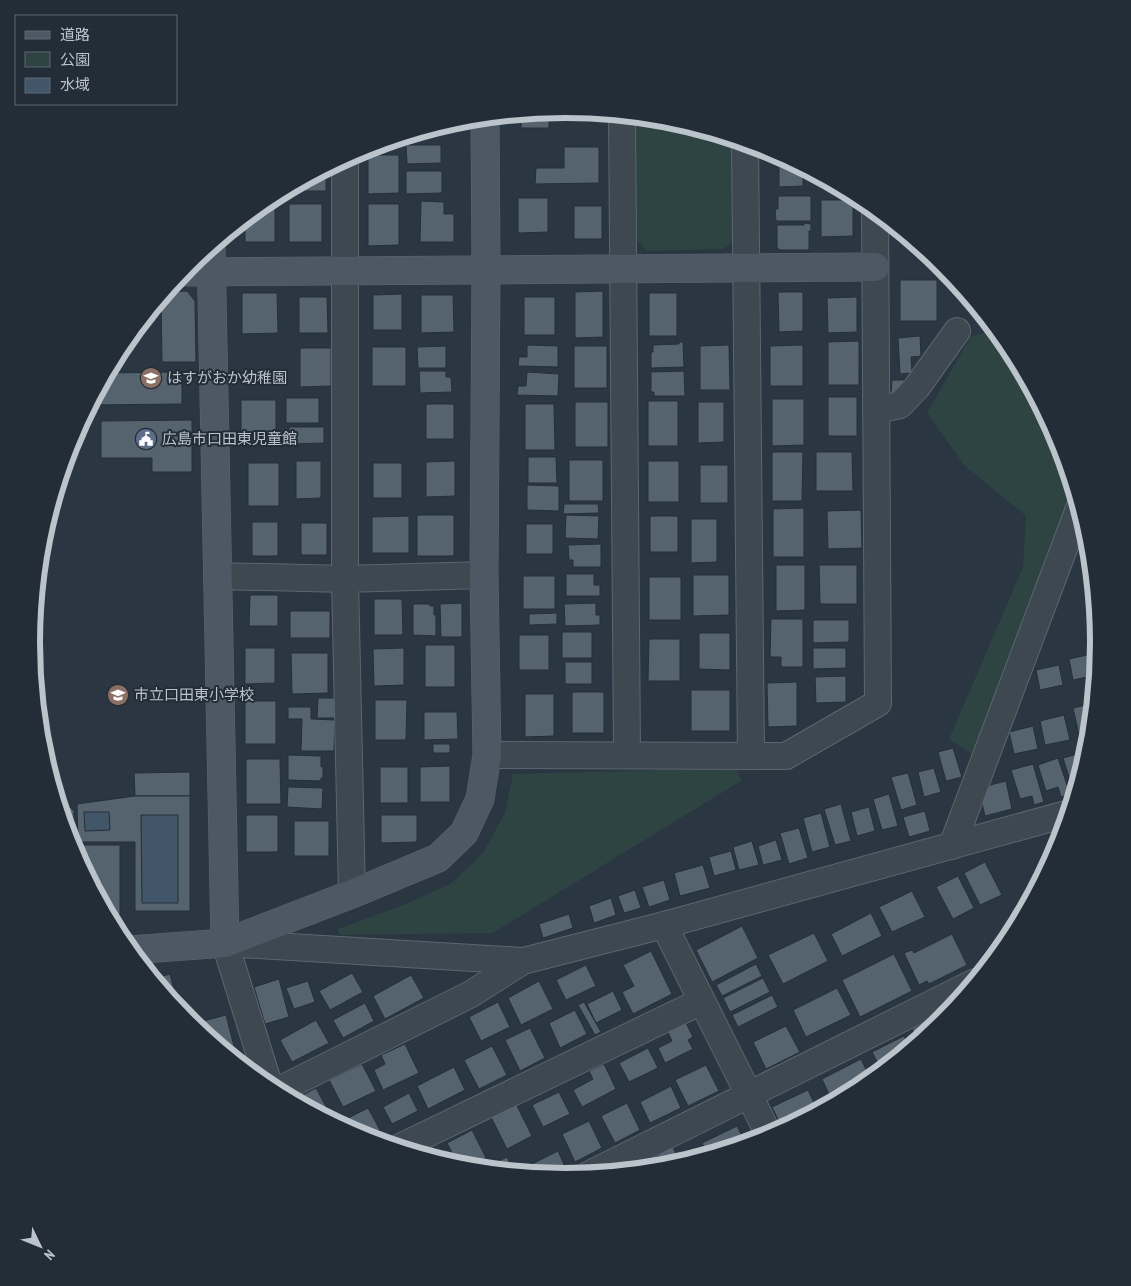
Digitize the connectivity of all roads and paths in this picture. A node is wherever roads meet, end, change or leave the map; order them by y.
1 (622, 121) edge
2 (485, 124) edge
3 (745, 149) edge
4 (345, 167) edge
5 (875, 219) edge
6 (211, 259) edge
7 (875, 267) junction
8 (746, 268) junction
9 (624, 269) junction
10 (486, 270) junction
11 (346, 271) junction
12 (957, 331) dead end
13 (876, 410) junction
14 (1076, 518) edge
15 (484, 575) junction
16 (217, 576) junction
17 (345, 579) junction
18 (628, 754) junction
19 (487, 755) junction
20 (751, 756) junction
21 (1062, 815) edge
22 (952, 846) junction
23 (352, 894) junction
24 (664, 925) junction
25 (225, 943) junction
26 (139, 949) edge
27 (523, 960) junction
28 (961, 989) edge
29 (702, 1000) junction
30 (266, 1074) edge
31 (286, 1087) edge
32 (749, 1095) junction
33 (766, 1128) edge
34 (406, 1144) edge
35 (605, 1167) edge

1 - 9 street
2 - 10 street
3 - 8 street
4 - 11 street
5 - 7 street
6 - 11 street
6 - 16 street
7 - 8 street
7 - 13 street
8 - 9 street
8 - 20 street
9 - 10 street
9 - 18 street
10 - 11 street
10 - 15 street
11 - 17 street
12 - 13 street
13 - 20 street
14 - 22 street
15 - 17 street
15 - 19 street
16 - 17 street
16 - 25 street
17 - 23 street
18 - 19 street
18 - 20 street
19 - 23 street
21 - 22 street
22 - 24 street
23 - 25 street
24 - 27 street
24 - 29 street
25 - 26 street
25 - 27 street
25 - 30 street
27 - 31 street
28 - 32 street
29 - 32 street
29 - 34 street
32 - 33 street
32 - 35 street

